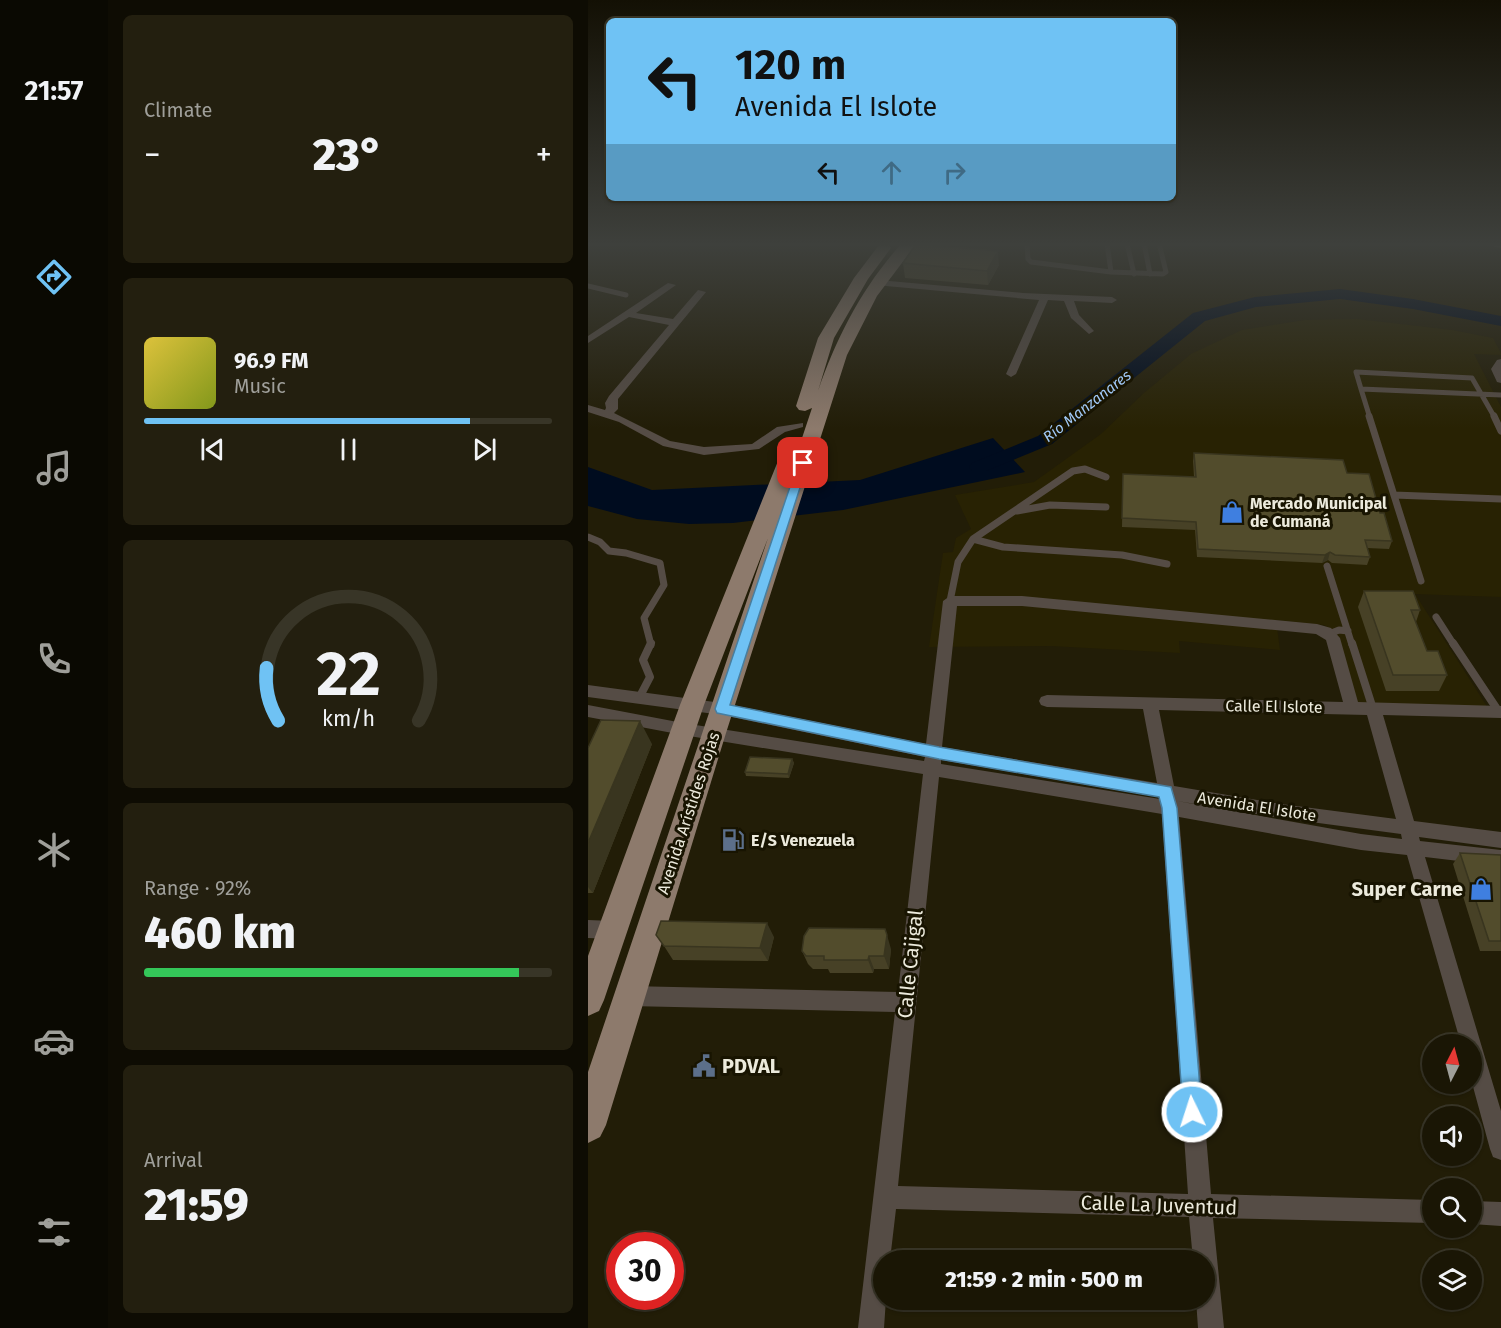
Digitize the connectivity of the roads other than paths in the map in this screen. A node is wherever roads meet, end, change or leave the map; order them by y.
1 (641, 305) edge
2 (691, 305) edge
3 (845, 305) edge
4 (864, 305) edge
5 (1041, 305) edge
6 (1068, 305) edge
7 (627, 314) junction
8 (676, 323) junction
9 (1089, 331) dead end
10 (588, 340) edge
11 (1501, 362) edge
12 (1011, 374) dead end
13 (1501, 380) edge
14 (1361, 389) junction
15 (1483, 394) junction
16 (1501, 395) edge
17 (588, 408) edge
18 (607, 414) junction
19 (1501, 431) edge
20 (801, 436) junction
21 (1106, 477) dead end
22 (1394, 495) junction
23 (1501, 500) edge
24 (1106, 507) dead end
25 (1010, 513) junction
26 (588, 537) edge
27 (973, 539) junction
28 (1167, 564) dead end
29 (1327, 566) dead end
30 (756, 570) junction
31 (1421, 581) dead end
32 (950, 601) junction
33 (1436, 617) dead end
34 (1348, 631) junction
35 (1329, 634) junction
36 (588, 691) edge
37 (639, 698) junction
38 (1047, 701) dead end
39 (1150, 703) junction
40 (1352, 708) junction
41 (1373, 709) junction
42 (588, 711) edge
43 (1500, 713) edge
44 (688, 717) junction
45 (718, 721) junction
46 (933, 761) junction
47 (1167, 800) junction
48 (1408, 828) junction
49 (1501, 840) edge
50 (1412, 848) junction
51 (1501, 858) edge
52 (600, 930) edge
53 (629, 996) junction
54 (588, 1000) edge
55 (906, 1002) junction
56 (1468, 1034) edge
57 (1482, 1083) edge
58 (588, 1125) edge
59 (1501, 1149) edge
60 (885, 1197) junction
61 (1200, 1206) junction
62 (1422, 1212) edge
63 (1482, 1213) edge
64 (1501, 1214) edge
65 (871, 1328) edge
66 (1211, 1328) edge

1 - 7 street
2 - 8 street
3 - 20 main road, Avenida Arístides Rojas
4 - 20 main road, Avenida Arístides Rojas
5 - 12 street
6 - 9 street
7 - 8 street
7 - 10 street
8 - 18 street
11 - 13 street
14 - 15 lane
14 - 15 lane
14 - 22 lane
15 - 16 lane
15 - 19 lane
17 - 18 street
18 - 20 street
20 - 30 main road, Avenida Arístides Rojas
21 - 25 lane
22 - 23 lane
22 - 31 lane
24 - 25 lane
25 - 27 lane
26 - 37 lane
27 - 28 lane
27 - 32 lane
29 - 34 lane
30 - 44 main road, Avenida Arístides Rojas
30 - 45 main road, Avenida Arístides Rojas
32 - 35 street
32 - 46 street, Calle Cajigal
33 - 43 lane
34 - 35 lane
34 - 41 lane
35 - 40 street
36 - 37 street, Avenida El Islote
37 - 44 street, Avenida El Islote
38 - 39 street, Calle El Islote
39 - 40 street, Calle El Islote
39 - 47 street
40 - 41 street, Calle El Islote
41 - 43 street, Calle El Islote
41 - 48 street
42 - 44 street, Avenida El Islote
44 - 45 street, Avenida El Islote
44 - 45 street, Avenida El Islote
44 - 52 main road, Avenida Arístides Rojas
45 - 46 street, Avenida El Islote
45 - 46 street, Avenida El Islote
45 - 53 main road, Avenida Arístides Rojas
46 - 47 street, Avenida El Islote
46 - 55 street, Calle Cajigal
47 - 48 street, Avenida El Islote
47 - 50 street, Avenida El Islote
47 - 61 street
48 - 49 street, Avenida El Islote
48 - 50 street
50 - 51 street, Avenida El Islote
50 - 56 street
52 - 54 main road, Avenida Arístides Rojas
53 - 55 street
53 - 58 main road, Avenida Arístides Rojas
55 - 60 street, Calle Cajigal
57 - 59 street
60 - 61 street, Calle La Juventud
60 - 65 street, Calle Cajigal
61 - 62 street, Calle La Juventud
61 - 66 street
63 - 64 street

